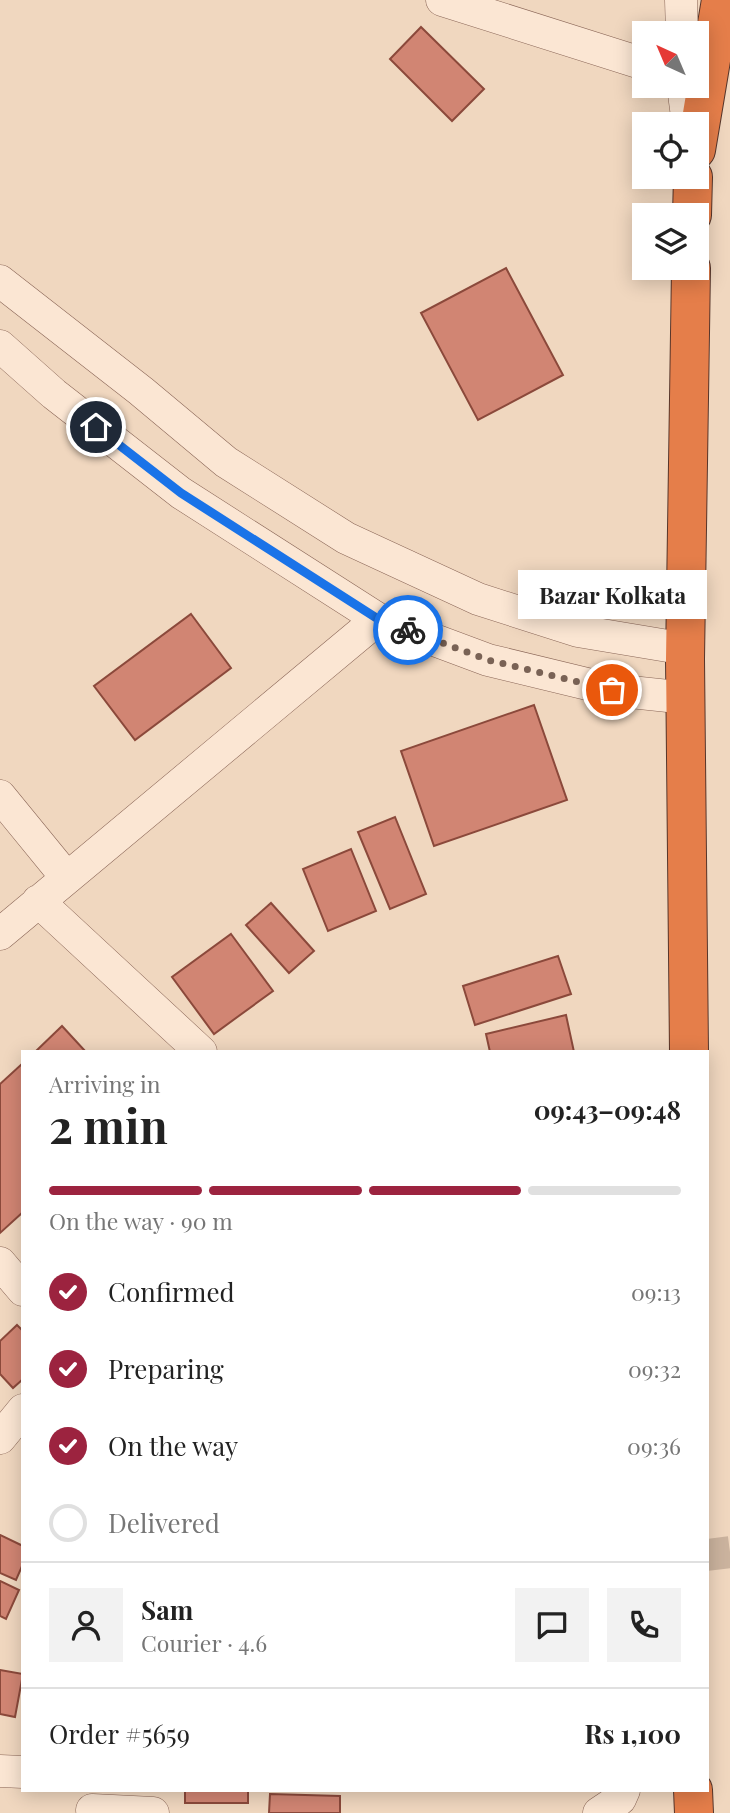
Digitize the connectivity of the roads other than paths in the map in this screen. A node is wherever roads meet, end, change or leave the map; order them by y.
1 (442, 0) edge
2 (681, 0) edge
3 (721, 0) edge
4 (682, 21) edge
5 (632, 60) edge
6 (702, 112) edge
7 (691, 280) edge
8 (0, 281) edge
9 (0, 346) edge
10 (378, 619) junction
11 (686, 674) junction
12 (0, 796) edge
13 (67, 878) junction
14 (38, 901) junction
15 (0, 934) edge
16 (199, 1050) edge
17 (689, 1050) edge
18 (0, 1263) edge
19 (21, 1288) edge
20 (21, 1412) edge
21 (0, 1438) edge
22 (0, 1771) edge
23 (21, 1772) edge
24 (623, 1792) edge
25 (693, 1792) edge
26 (92, 1804) edge
27 (153, 1813) edge
28 (599, 1813) edge
29 (694, 1813) edge

1 - 5 street
2 - 4 street
3 - 6 highway
7 - 11 highway
8 - 11 street
9 - 10 street
10 - 11 street
10 - 13 street
11 - 17 highway
12 - 13 street
13 - 14 street
14 - 15 street
14 - 16 street
18 - 19 street
20 - 21 street
22 - 23 street
24 - 28 street
25 - 29 highway
26 - 27 street

